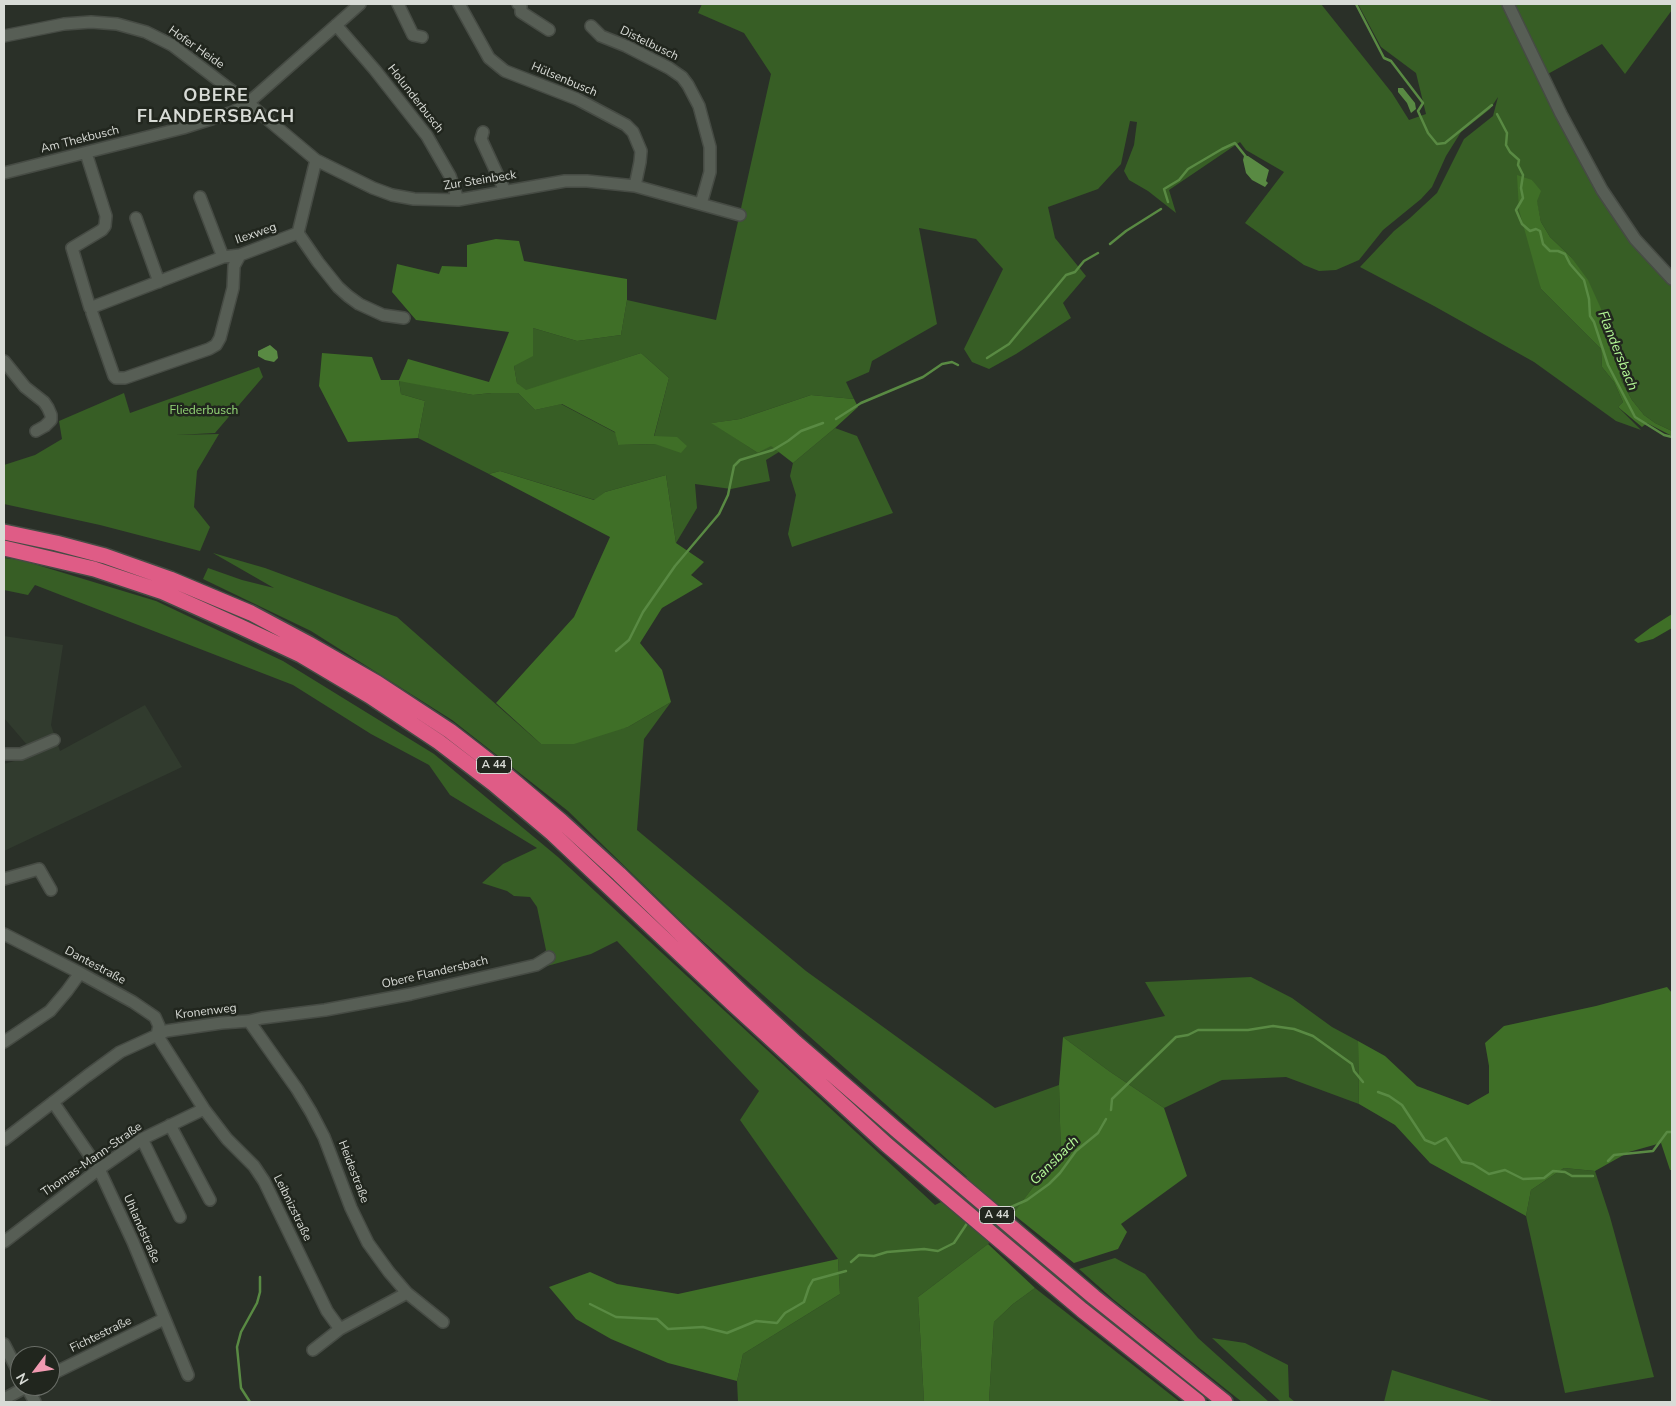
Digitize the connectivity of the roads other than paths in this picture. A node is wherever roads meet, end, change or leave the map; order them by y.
1 (360, 4) edge
2 (398, 4) edge
3 (459, 4) edge
4 (518, 4) edge
5 (1508, 4) edge
6 (336, 25) junction
7 (591, 26) dead end
8 (549, 30) dead end
9 (4, 36) edge
10 (422, 37) dead end
11 (248, 103) junction
12 (483, 132) dead end
13 (86, 153) junction
14 (316, 160) junction
15 (4, 174) edge
16 (635, 186) junction
17 (505, 191) junction
18 (200, 197) dead end
19 (458, 200) junction
20 (701, 204) junction
21 (740, 215) dead end
22 (136, 218) dead end
23 (298, 234) junction
24 (240, 254) junction
25 (223, 257) junction
26 (1672, 279) edge
27 (159, 282) junction
28 (91, 310) junction
29 (404, 318) dead end
30 (4, 361) edge
31 (36, 431) dead end
32 (4, 532) edge
33 (4, 548) edge
34 (54, 740) dead end
35 (4, 754) edge
36 (4, 878) edge
37 (50, 890) dead end
38 (4, 934) edge
39 (549, 957) dead end
40 (80, 972) junction
41 (325, 1010) joint
42 (249, 1021) junction
43 (157, 1035) junction
44 (4, 1042) edge
45 (53, 1102) junction
46 (204, 1109) junction
47 (170, 1125) junction
48 (6, 1135) edge
49 (142, 1139) junction
50 (99, 1169) junction
51 (210, 1200) dead end
52 (180, 1217) dead end
53 (4, 1242) edge
54 (407, 1293) junction
55 (164, 1319) junction
56 (443, 1322) dead end
57 (340, 1330) junction
58 (4, 1344) edge
59 (313, 1350) dead end
60 (10, 1356) edge
61 (60, 1370) edge
62 (188, 1375) dead end
63 (1198, 1402) edge
64 (1225, 1402) edge

1 - 6 street, Am Thekbusch
2 - 10 street
3 - 16 street, Hülsenbusch
4 - 8 street
5 - 26 street
6 - 11 street, Am Thekbusch
6 - 19 street, Holunderbusch
7 - 20 street, Distelbusch
9 - 11 street, Hofer Heide
11 - 13 street, Am Thekbusch
11 - 14 street, Zur Steinbeck
12 - 17 street
13 - 15 street, Am Thekbusch
13 - 28 street
14 - 19 street, Zur Steinbeck
14 - 23 street
16 - 17 street, Zur Steinbeck
16 - 20 street, Zur Steinbeck
17 - 19 street, Zur Steinbeck
18 - 25 street, Ilexweg
20 - 21 street, Zur Steinbeck
22 - 27 street
23 - 24 street, Ilexweg
23 - 29 street
24 - 25 street, Ilexweg
24 - 28 street
25 - 27 street, Ilexweg
27 - 28 street, Ilexweg
30 - 31 street
32 - 64 highway, A 44
33 - 63 highway, A 44
34 - 35 street
36 - 37 street
38 - 40 street, Dantestraße
39 - 41 street, Obere Flandersbach
40 - 43 street, Dantestraße
40 - 44 street
41 - 42 street, Kronenweg
42 - 43 street, Kronenweg
42 - 54 street, Heidestraße
43 - 45 street, Kronenweg
43 - 46 street
45 - 48 street, Kronenweg
45 - 50 street, Uhlandstraße
46 - 47 street, Thomas-Mann-Straße
46 - 57 street, Leibnizstraße
47 - 49 street, Thomas-Mann-Straße
47 - 51 street
49 - 50 street, Thomas-Mann-Straße
49 - 52 street
50 - 53 street, Thomas-Mann-Straße
50 - 55 street, Uhlandstraße
54 - 56 street, Heidestraße
54 - 57 street
55 - 61 street, Fichtestraße
55 - 62 street, Uhlandstraße
57 - 59 street
58 - 60 street

